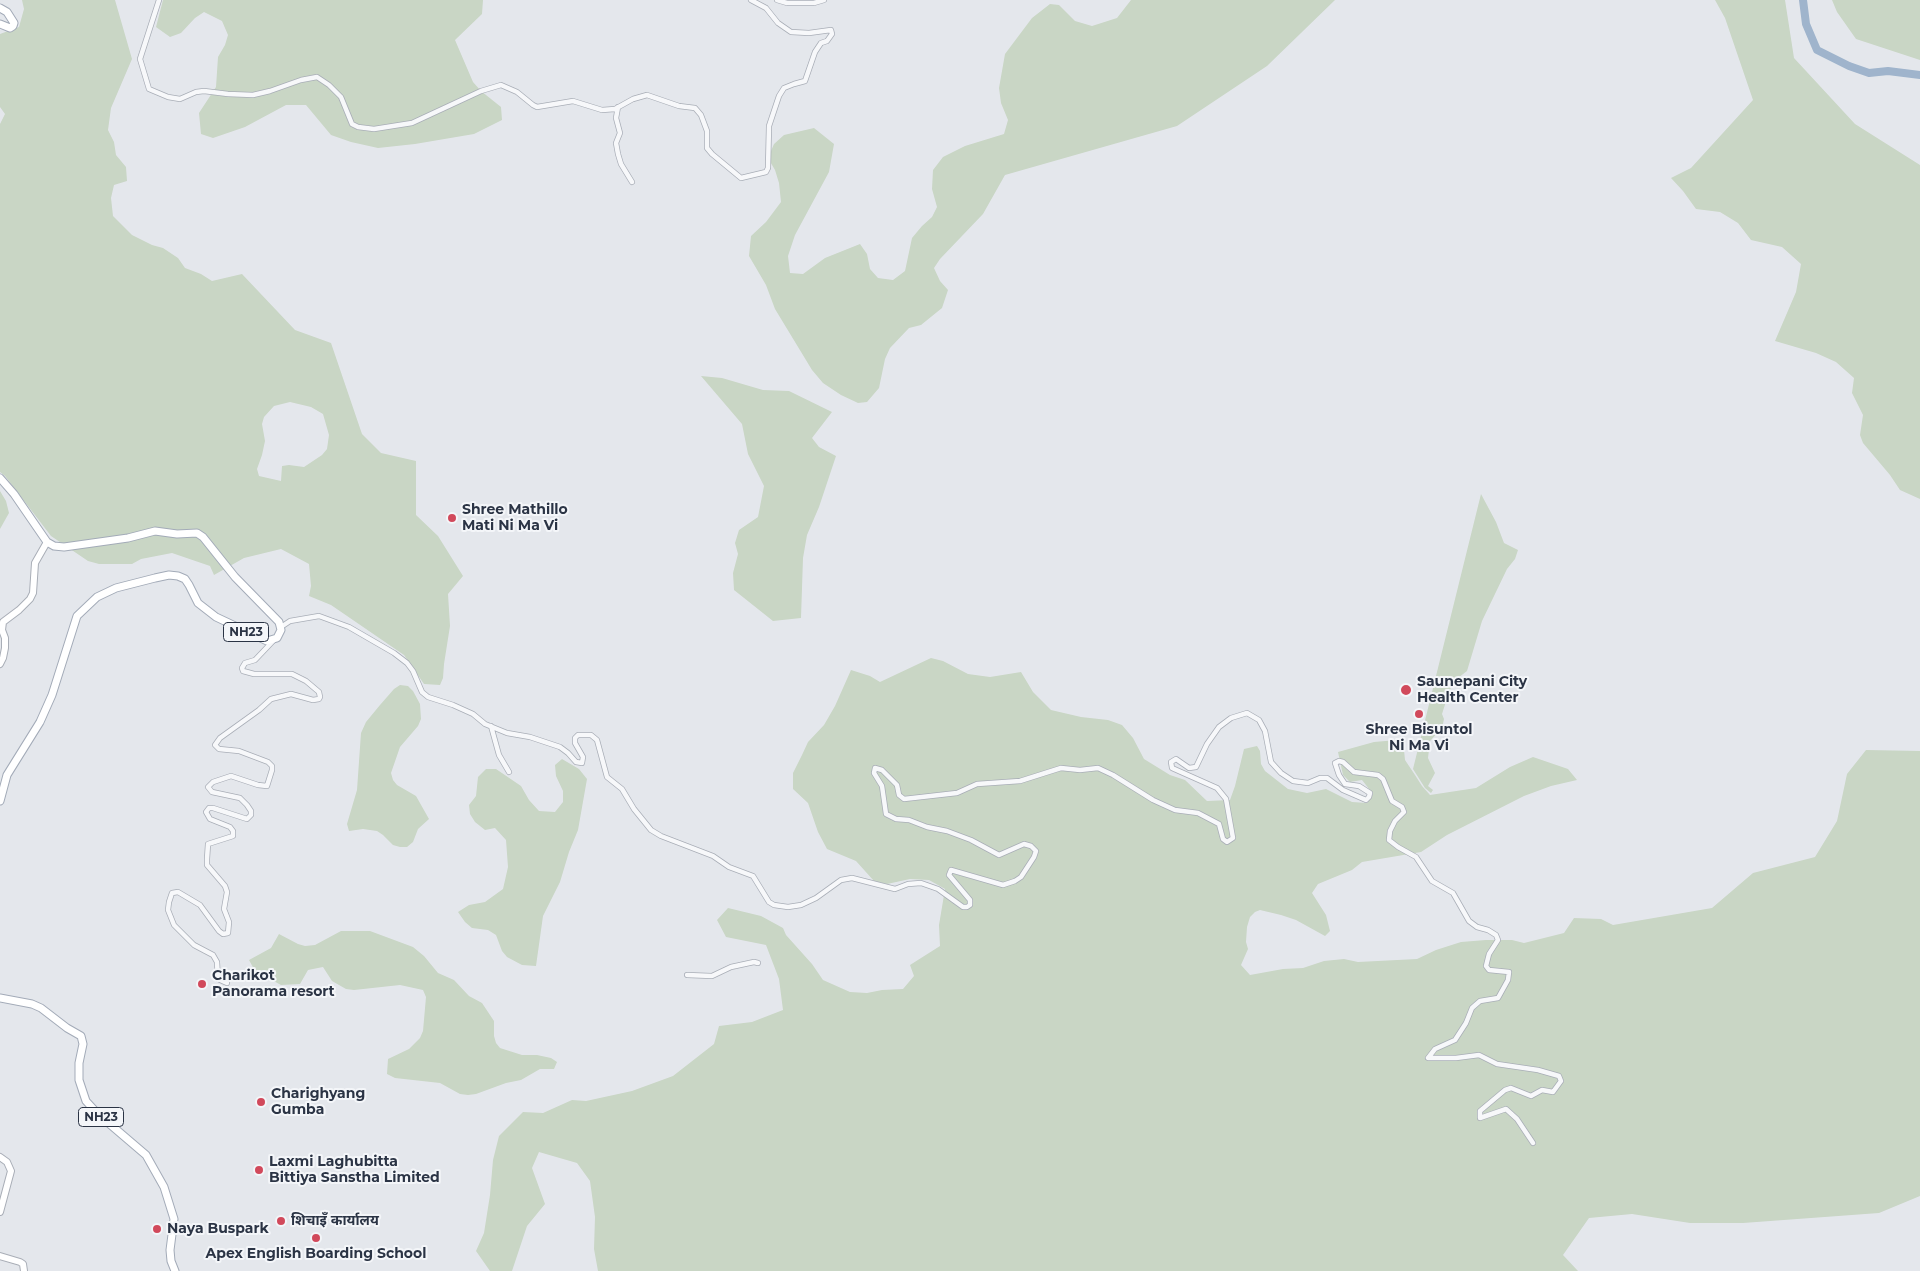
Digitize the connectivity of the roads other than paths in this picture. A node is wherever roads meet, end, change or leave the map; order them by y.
1 (159, 0) edge
2 (751, 0) edge
3 (777, 0) edge
4 (824, 0) edge
5 (0, 8) edge
6 (0, 24) edge
7 (618, 107) junction
8 (632, 182) dead end
9 (0, 478) edge
10 (47, 542) junction
11 (281, 628) junction
12 (275, 640) junction
13 (0, 664) edge
14 (491, 726) junction
15 (509, 772) dead end
16 (0, 801) edge
17 (758, 963) dead end
18 (687, 975) dead end
19 (227, 983) dead end
20 (0, 998) edge
21 (1533, 1143) dead end
22 (0, 1157) edge
23 (0, 1212) edge
24 (0, 1256) edge
25 (24, 1271) edge
26 (175, 1271) edge

1 - 7 street
2 - 7 street
3 - 4 street
5 - 6 main road
7 - 8 street
9 - 10 main road
10 - 11 main road, NH23
10 - 13 main road
11 - 12 main road, NH23
11 - 14 street
12 - 16 main road, NH23
12 - 19 street
14 - 15 street
14 - 21 street
17 - 18 street
20 - 26 main road, NH23
22 - 23 main road
24 - 25 main road

